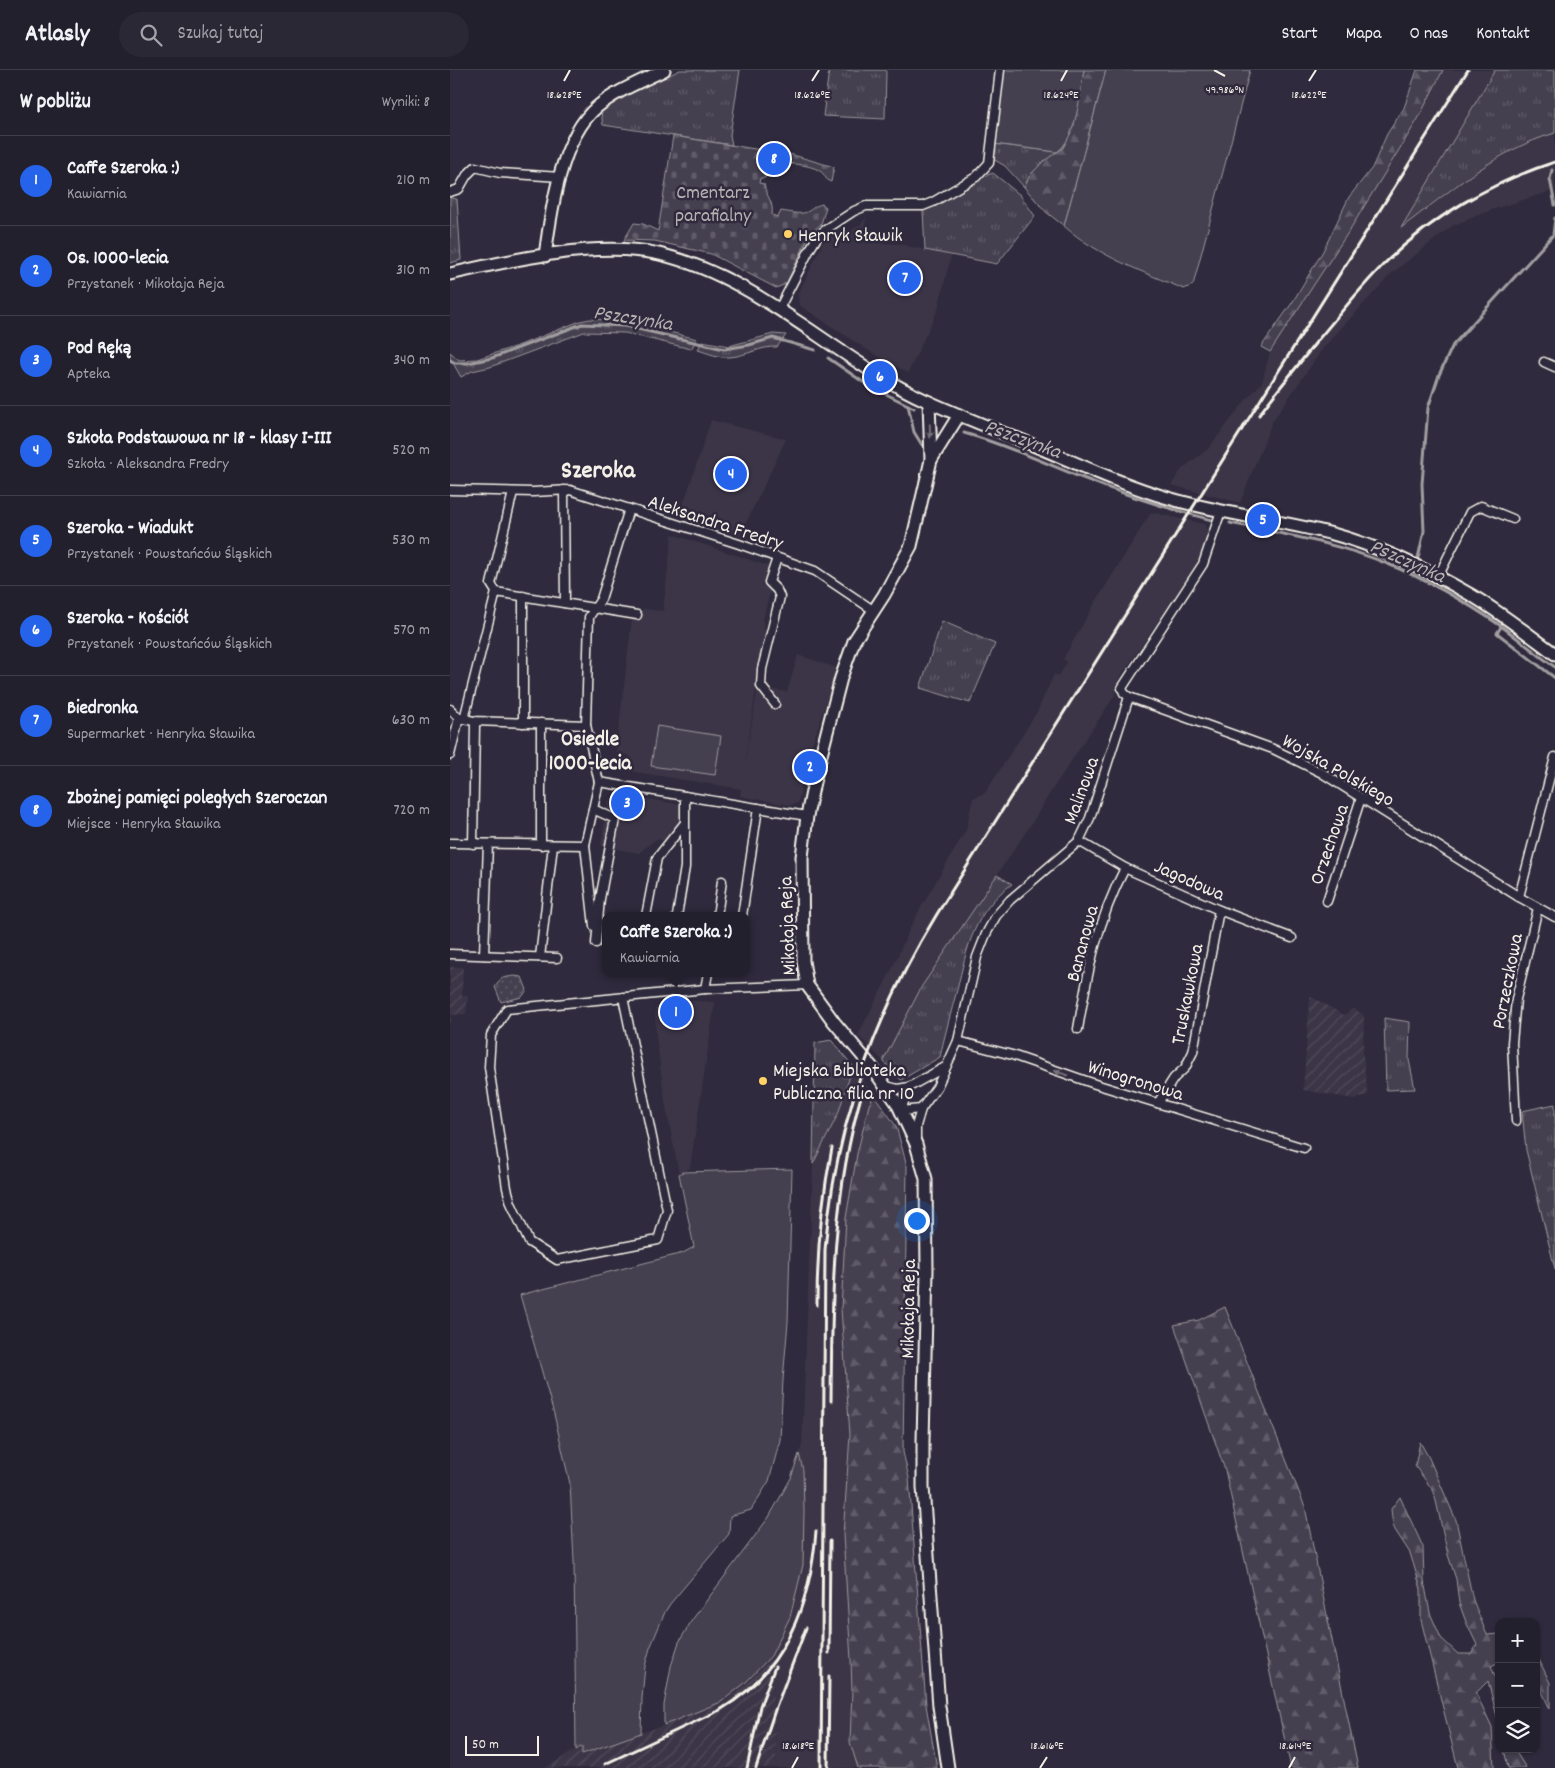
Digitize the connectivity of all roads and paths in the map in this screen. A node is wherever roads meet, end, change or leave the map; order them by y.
1 (664, 70) edge
2 (1000, 70) edge
3 (560, 177) junction
4 (450, 192) edge
5 (545, 256) junction
6 (450, 274) edge
7 (779, 309) junction
8 (1544, 362) dead end
9 (1555, 367) edge
10 (929, 402) junction
11 (959, 414) junction
12 (931, 460) junction
13 (450, 490) edge
14 (564, 490) junction
15 (513, 492) junction
16 (629, 510) junction
17 (1221, 511) junction
18 (1513, 519) dead end
19 (777, 558) junction
20 (1438, 577) junction
21 (496, 592) junction
22 (524, 596) junction
23 (565, 603) junction
24 (595, 609) junction
25 (873, 610) junction
26 (637, 615) dead end
27 (1555, 654) edge
28 (1129, 696) junction
29 (775, 704) dead end
30 (450, 709) edge
31 (461, 719) junction
32 (474, 722) junction
33 (523, 723) junction
34 (541, 723) junction
35 (586, 725) junction
36 (450, 755) edge
37 (1555, 757) edge
38 (599, 782) junction
39 (685, 796) junction
40 (1361, 798) junction
41 (758, 808) junction
42 (593, 809) junction
43 (807, 816) junction
44 (684, 824) junction
45 (1079, 841) junction
46 (450, 843) edge
47 (473, 844) junction
48 (488, 844) junction
49 (541, 844) junction
50 (553, 845) junction
51 (585, 845) junction
52 (1125, 868) junction
53 (722, 881) dead end
54 (1519, 897) junction
55 (1327, 901) dead end
56 (1538, 908) junction
57 (1219, 910) junction
58 (647, 912) edge
59 (678, 912) edge
60 (718, 912) edge
61 (743, 912) edge
62 (1555, 917) edge
63 (1292, 938) dead end
64 (450, 954) edge
65 (484, 955) junction
66 (540, 958) junction
67 (557, 958) dead end
68 (707, 977) edge
69 (807, 985) junction
70 (705, 990) junction
71 (623, 997) junction
72 (1078, 1029) dead end
73 (958, 1041) junction
74 (945, 1067) junction
75 (886, 1086) junction
76 (909, 1087) junction
77 (1158, 1104) junction
78 (921, 1109) junction
79 (901, 1112) junction
80 (1516, 1121) dead end
81 (916, 1144) junction
82 (1304, 1148) dead end
83 (948, 1768) edge

1 - 3 street
2 - 7 street
3 - 4 street
3 - 5 street
5 - 6 street
5 - 7 street
7 - 10 street
8 - 9 street
10 - 11 street
10 -> 12 street, Mikołaja Reja
11 - 12 street, Mikołaja Reja
11 - 17 street
12 - 25 street, Mikołaja Reja
13 - 15 street, Aleksandra Fredry
14 - 15 street, Aleksandra Fredry
14 - 16 street, Aleksandra Fredry
14 - 23 street
15 - 21 street
16 - 19 street, Aleksandra Fredry
16 - 24 street
17 - 20 street
17 - 28 street, Malinowa
18 - 20 street
19 - 25 street, Aleksandra Fredry
19 - 29 street
20 - 27 street
21 - 22 street
21 - 31 street
22 - 23 street
22 - 33 street
23 - 24 street
24 - 26 street
24 - 35 street
25 - 43 street, Mikołaja Reja
28 - 40 street, Wojska Polskiego
28 - 45 street, Malinowa
30 - 31 street
31 - 32 street
31 - 36 street
32 - 33 street
32 - 47 street
33 - 34 street
34 - 35 street
34 - 49 street
35 - 38 street
37 - 54 street
38 - 39 street
38 - 42 street
39 - 41 street
39 - 44 street
40 - 54 street, Wojska Polskiego
40 - 55 street, Orzechowa
41 - 43 street
41 - 61 street
42 - 51 street
42 - 51 street
43 - 69 street, Mikołaja Reja
44 - 58 street
44 - 59 street
45 - 52 street, Jagodowa
45 - 73 street, Malinowa
46 - 47 street
47 - 48 street
48 - 49 street
48 - 65 street
49 - 50 street
50 - 51 street
50 - 66 street
52 - 57 street, Jagodowa
52 - 72 street, Bananowa
53 - 60 street
54 - 56 street, Wojska Polskiego
56 - 62 street, Wojska Polskiego
56 - 80 street, Porzeczkowa
57 - 63 street, Jagodowa
57 - 77 street, Truskawkowa
64 - 65 street
65 - 66 street
66 - 67 street
68 - 70 street
69 - 70 street
69 - 75 street, Mikołaja Reja
70 - 71 street
71 - 71 street
73 - 74 street, Malinowa
77 -> 73 street, Winogronowa
74 - 76 street
74 - 78 street, Malinowa
75 - 76 street
75 - 79 street, Mikołaja Reja
76 - 79 street
77 - 82 street, Winogronowa
78 - 79 street
78 - 81 street
79 - 81 street, Mikołaja Reja
81 - 83 street, Mikołaja Reja

